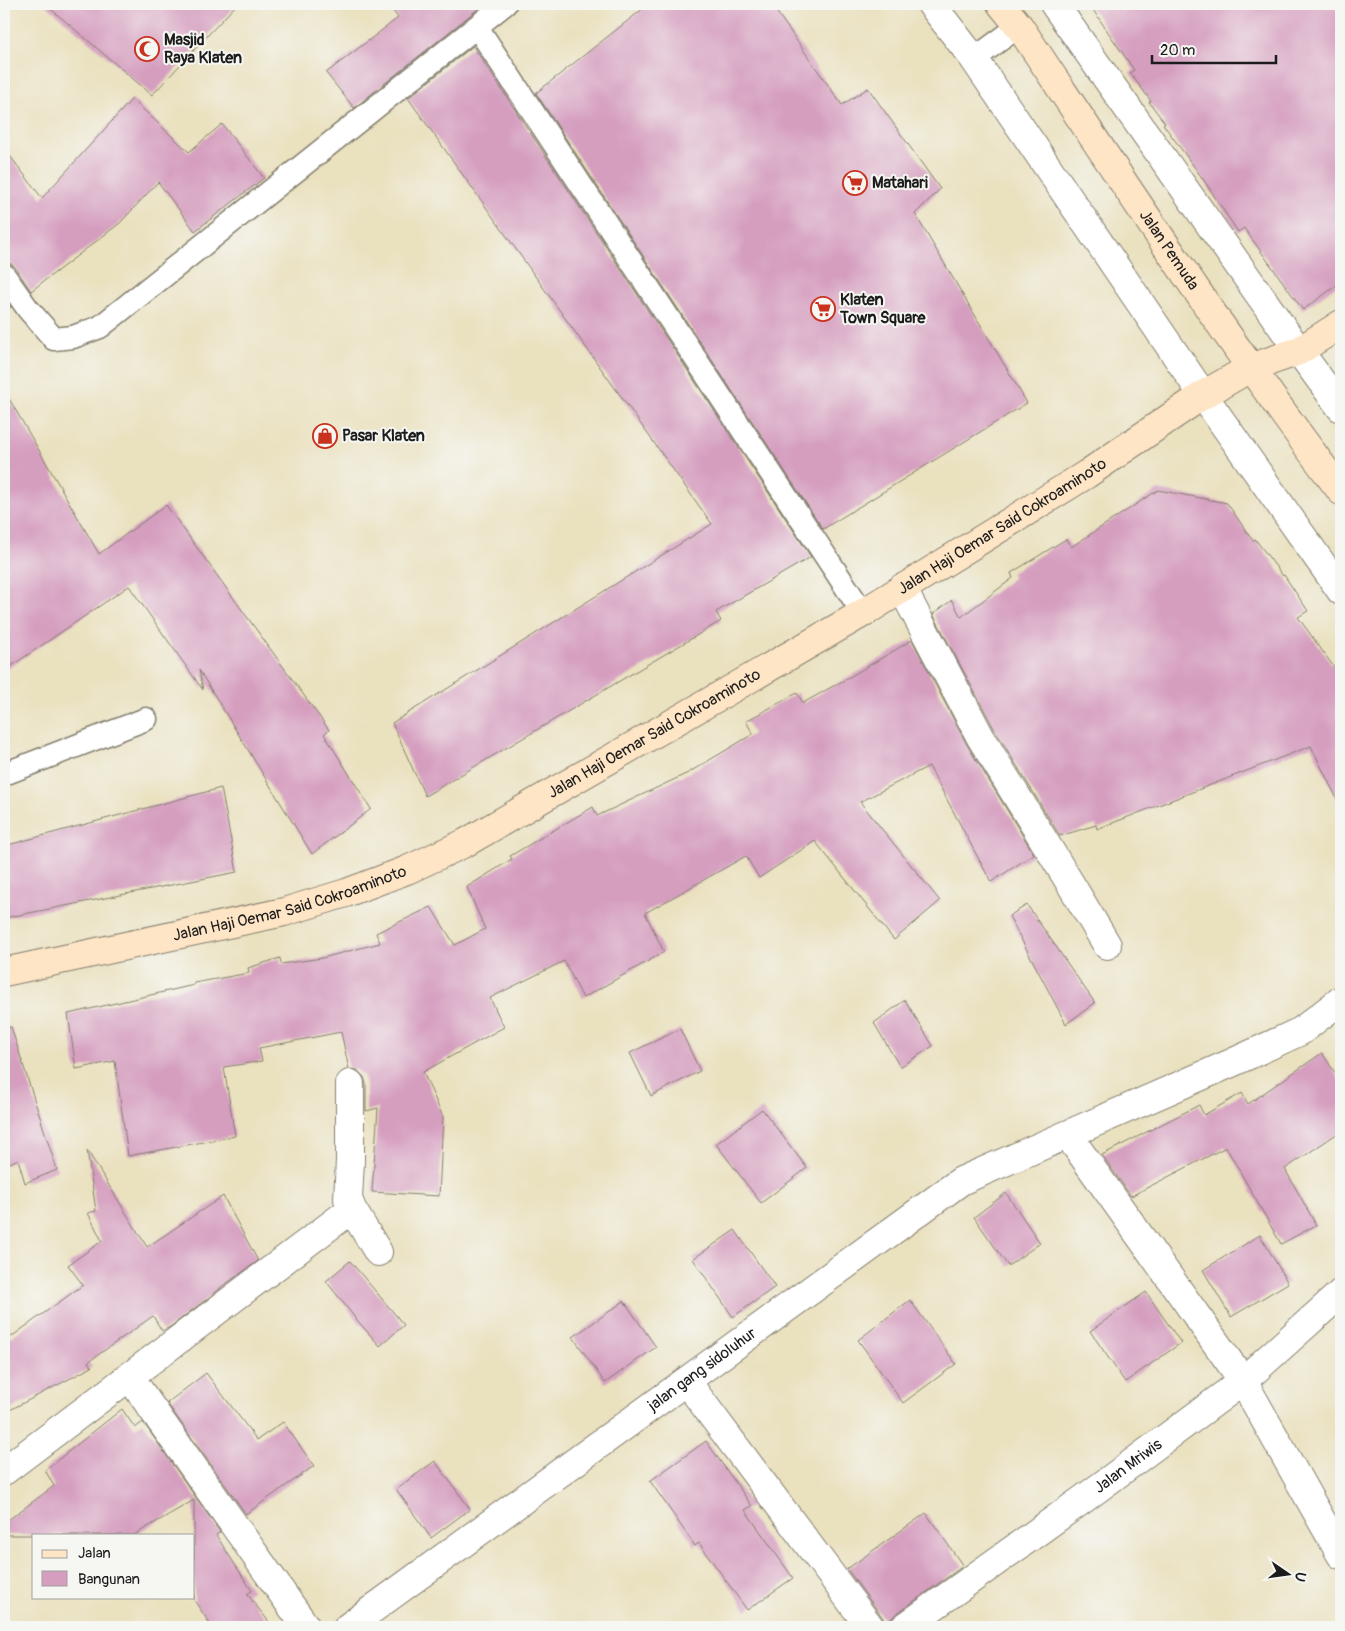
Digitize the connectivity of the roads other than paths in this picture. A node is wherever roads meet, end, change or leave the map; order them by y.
1 (504, 4) edge
2 (931, 4) edge
3 (1001, 4) edge
4 (1054, 4) edge
5 (1019, 26) junction
6 (477, 27) junction
7 (974, 59) junction
8 (4, 275) edge
9 (1341, 324) edge
10 (1299, 351) junction
11 (1250, 368) junction
12 (1204, 394) junction
13 (1341, 408) edge
14 (1341, 492) edge
15 (902, 588) junction
16 (1341, 591) edge
17 (863, 613) junction
18 (146, 719) dead end
19 (4, 774) edge
20 (1107, 945) dead end
21 (4, 972) edge
22 (1341, 1000) edge
23 (350, 1084) dead end
24 (1068, 1135) junction
25 (350, 1204) junction
26 (378, 1252) dead end
27 (1341, 1294) edge
28 (129, 1376) junction
29 (1243, 1381) junction
30 (686, 1382) junction
31 (4, 1471) edge
32 (1341, 1555) edge
33 (306, 1627) edge
34 (348, 1627) edge
35 (870, 1627) edge
36 (905, 1627) edge

1 - 6 lane
2 - 7 street
3 - 5 main road, Jalan Pemuda
4 - 10 street
5 - 7 lane
5 - 11 main road, Jalan Pemuda
6 - 8 lane
6 - 17 lane
7 - 12 street
9 - 10 main road, Jalan Haji Oemar Said Cokroaminoto
10 - 11 main road, Jalan Haji Oemar Said Cokroaminoto
10 - 13 street
11 - 12 main road, Jalan Haji Oemar Said Cokroaminoto
11 - 14 main road, Jalan Pemuda
12 - 15 main road, Jalan Haji Oemar Said Cokroaminoto
12 - 16 street
15 - 17 main road, Jalan Haji Oemar Said Cokroaminoto
15 - 20 street
17 - 21 main road, Jalan Haji Oemar Said Cokroaminoto
18 - 19 lane
22 - 24 street, jalan gang sidoluhur
23 - 25 street
24 - 29 street
24 - 30 street, jalan gang sidoluhur
25 - 26 street
25 - 28 street
27 - 29 street, Jalan Mriwis
28 - 31 street
28 - 33 street
29 - 32 street
29 - 36 street, Jalan Mriwis
30 - 34 street, jalan gang sidoluhur
30 - 35 street

